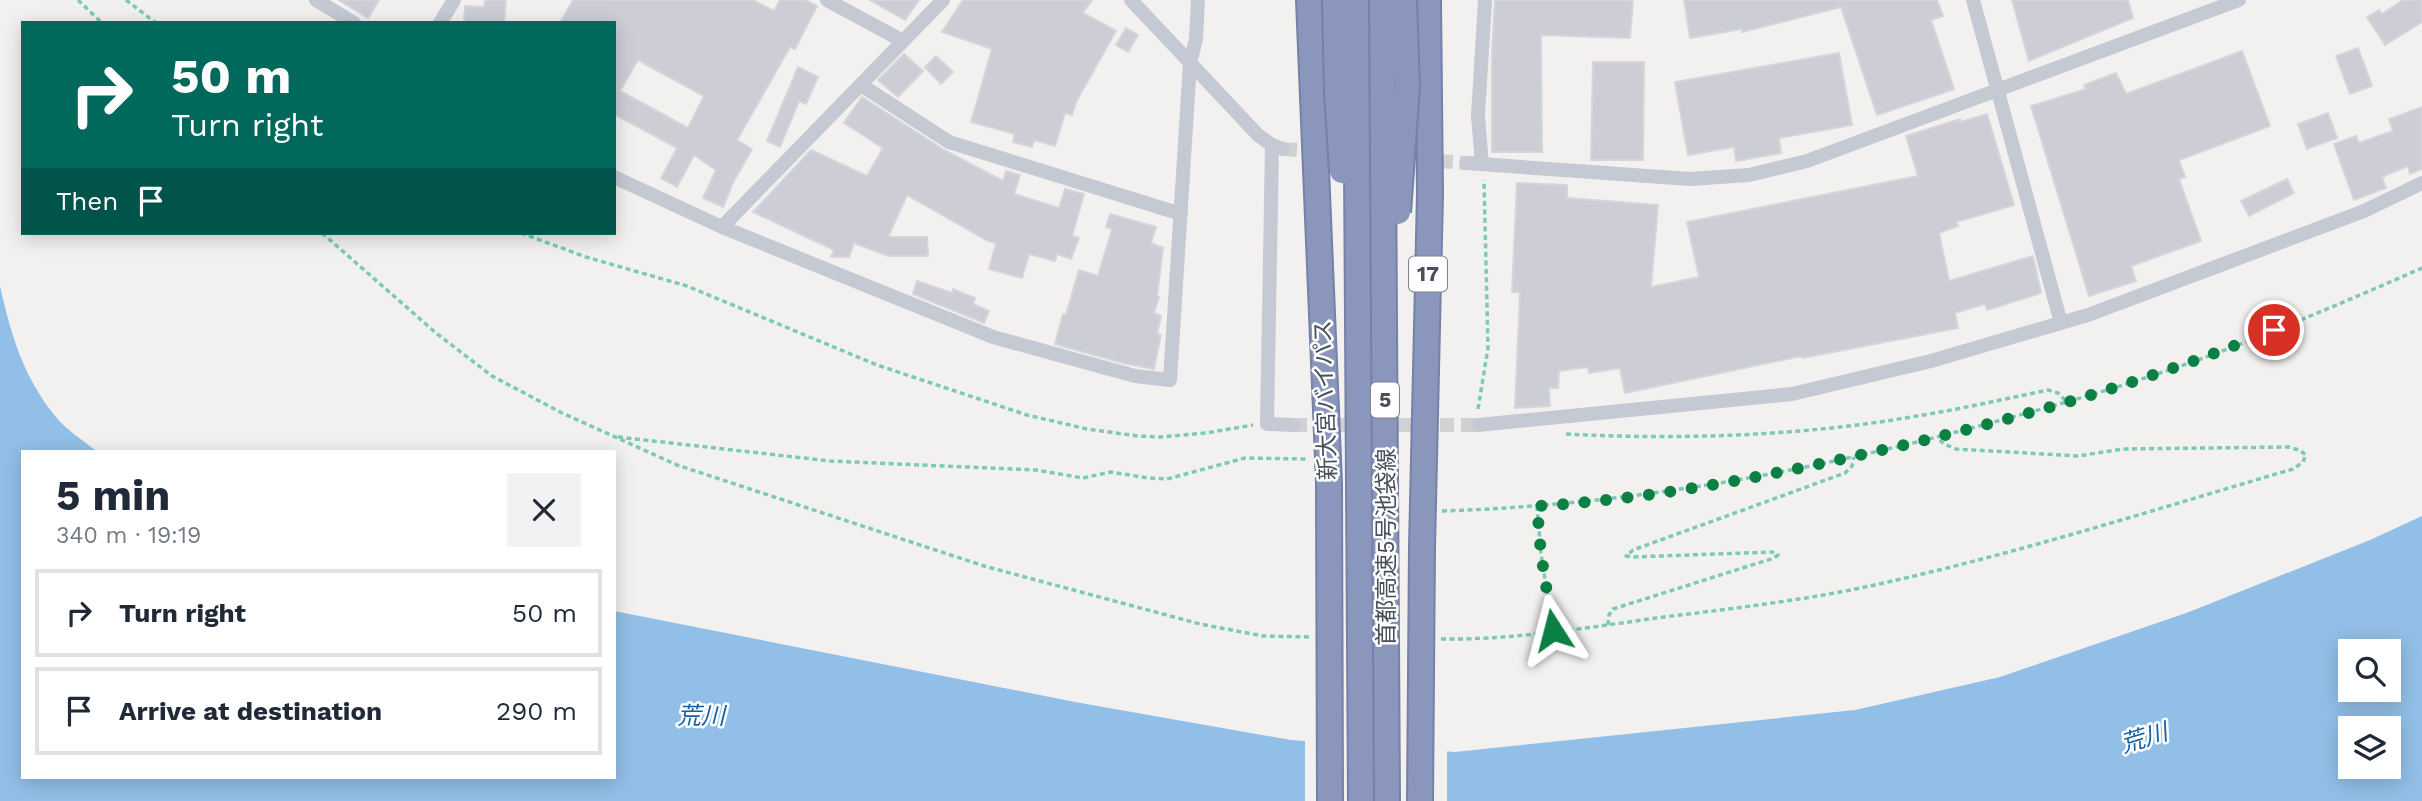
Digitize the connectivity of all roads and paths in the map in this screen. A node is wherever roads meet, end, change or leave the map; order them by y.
1 (78, 0) edge
2 (126, 0) edge
3 (316, 0) edge
4 (454, 0) edge
5 (827, 0) edge
6 (943, 0) edge
7 (1131, 0) edge
8 (1198, 0) edge
9 (1309, 0) edge
10 (1335, 0) edge
11 (1356, 0) edge
12 (1382, 0) edge
13 (1404, 0) edge
14 (1428, 0) edge
15 (1485, 0) edge
16 (1973, 0) edge
17 (2239, 0) edge
18 (100, 21) edge
19 (153, 21) edge
20 (351, 21) edge
21 (441, 21) edge
22 (903, 41) junction
23 (1190, 63) junction
24 (861, 85) junction
25 (1998, 90) junction
26 (1465, 163) tunnel mouth
27 (1482, 164) junction
28 (616, 178) edge
29 (2422, 183) edge
30 (1181, 214) junction
31 (722, 227) junction
32 (325, 235) edge
33 (526, 235) edge
34 (2422, 268) edge
35 (2061, 323) junction
36 (2067, 402) junction
37 (1385, 407) junction
38 (1359, 409) junction
39 (1267, 424) junction
40 (1293, 425) tunnel mouth
41 (1478, 425) joint
42 (1555, 433) dead end
43 (613, 436) junction
44 (1937, 438) junction
45 (1854, 457) junction
46 (1306, 459) dead end
47 (1537, 506) junction
48 (1421, 511) junction
49 (1608, 625) junction
50 (1553, 630) junction
51 (1318, 637) dead end
52 (1428, 638) dead end
53 (1330, 801) edge
54 (1361, 801) edge
55 (1387, 801) edge
56 (1420, 801) edge

1 - 18 path
2 - 19 path
3 - 20 street
4 - 21 street
5 - 22 street
6 - 22 street
7 - 23 street
8 - 23 street
9 - 53 highway, 新大宮バイパス, bridge
10 - 38 highway, bridge
11 - 38 highway, 首都高速5号池袋線 / 5, bridge
12 - 37 highway, 首都高速5号池袋線 / 5, bridge
13 - 37 highway, bridge
14 - 48 highway, 17
15 - 27 street
16 - 25 street
17 - 25 street
22 - 24 street
23 - 30 street
23 - 39 street
24 - 30 street
24 - 31 street
25 - 27 street
25 - 35 street
26 - 27 street
27 - 41 path
28 - 31 street
29 - 35 street
30 - 31 street
32 - 43 path
33 - 39 path
34 - 36 path
35 - 41 street
36 - 42 path
36 - 44 path
37 - 55 highway, 首都高速5号池袋線 / 5, bridge
38 - 54 highway, 首都高速5号池袋線 / 5, bridge
39 - 40 street
43 - 46 path
43 - 51 path
44 - 45 path
44 - 49 path
45 - 47 path
45 - 49 path
47 - 48 path
47 - 50 path
48 - 56 highway, 17, bridge
49 - 50 path
50 - 52 path

